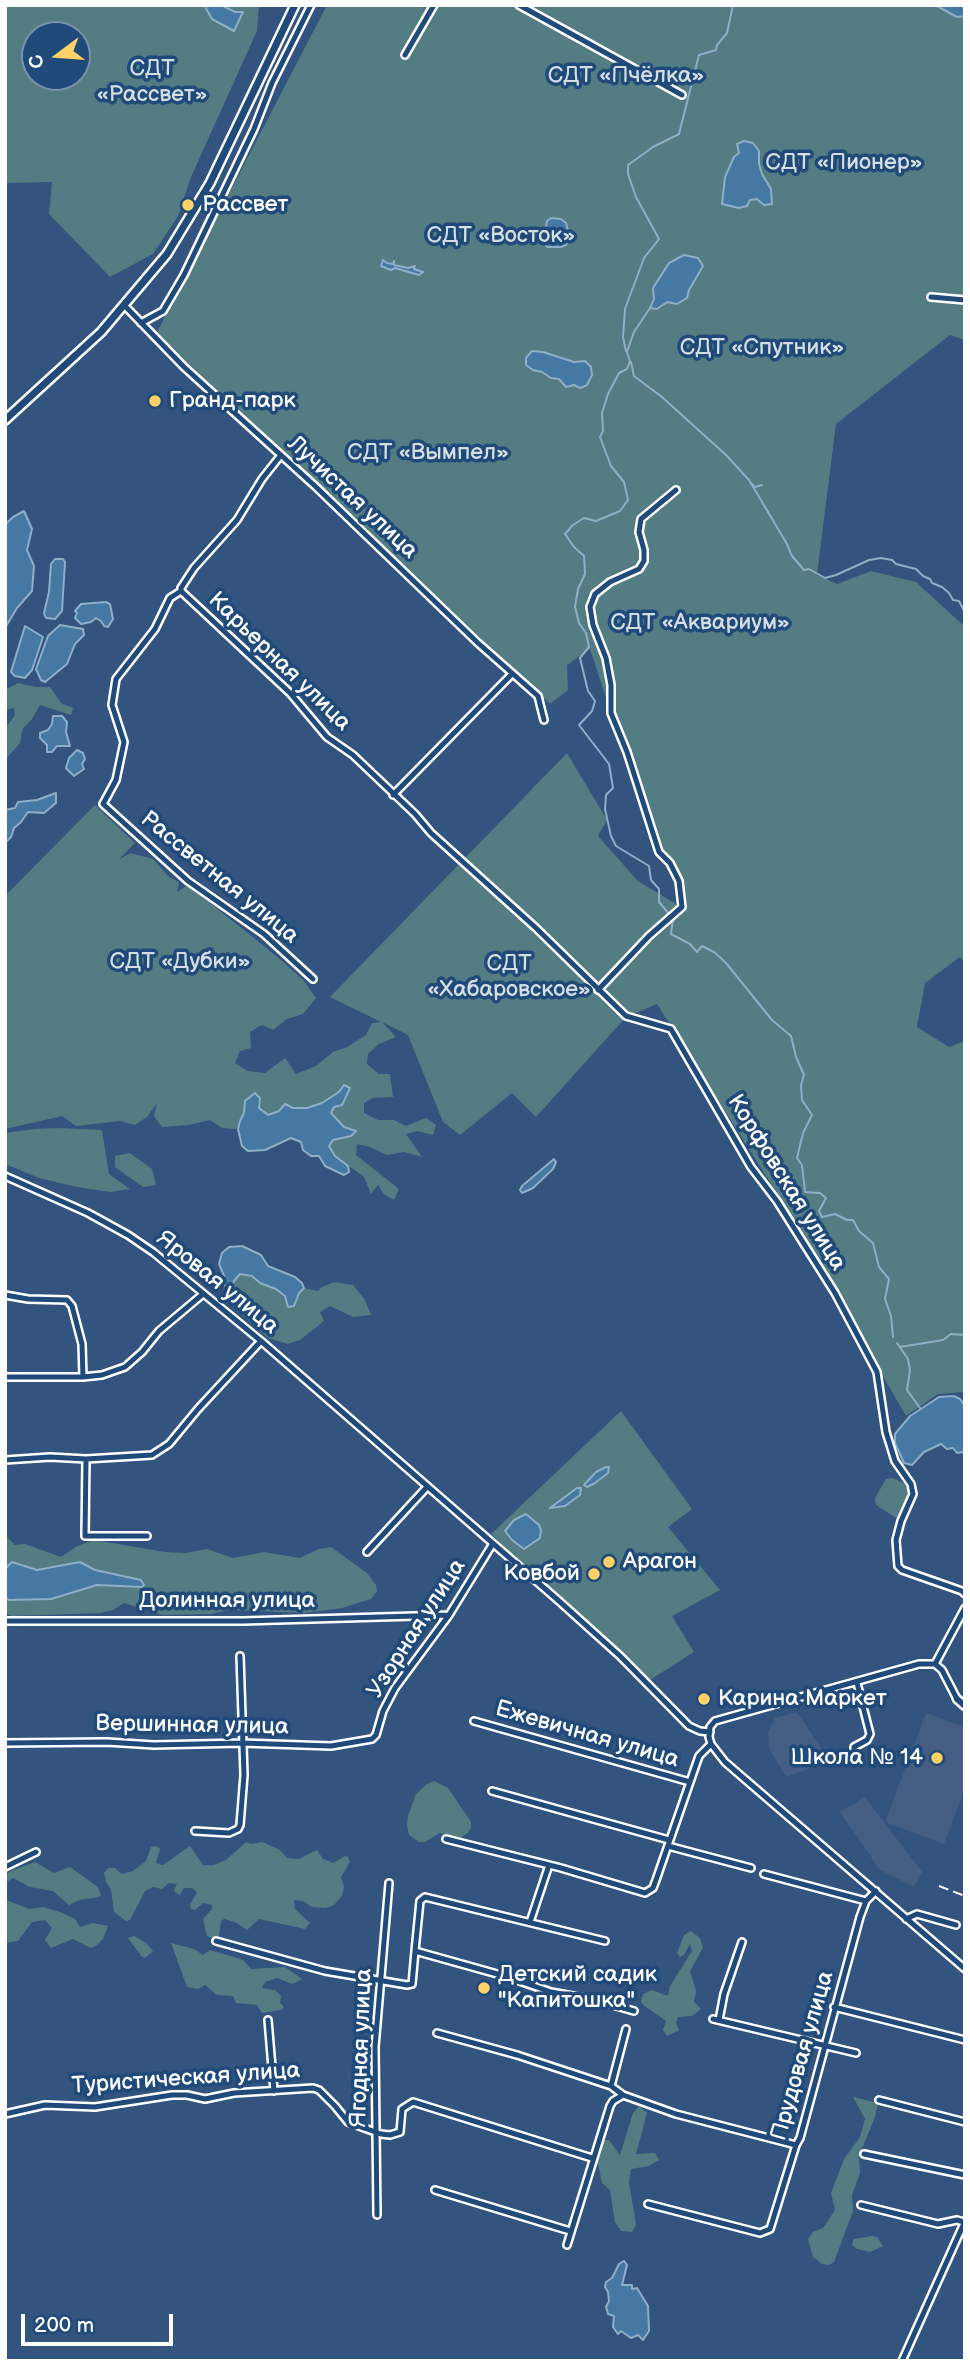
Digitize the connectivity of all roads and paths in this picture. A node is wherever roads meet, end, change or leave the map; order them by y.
1 (295, 5) edge
2 (311, 5) edge
3 (435, 5) edge
4 (519, 5) edge
5 (405, 55) dead end
6 (682, 95) dead end
7 (931, 297) dead end
8 (965, 300) edge
9 (125, 306) junction
10 (141, 323) junction
11 (5, 420) edge
12 (281, 455) junction
13 (676, 490) dead end
14 (181, 591) junction
15 (512, 674) junction
16 (544, 720) dead end
17 (393, 795) junction
18 (445, 846) joint
19 (313, 979) dead end
20 (598, 990) junction
21 (5, 1176) edge
22 (203, 1294) junction
23 (5, 1295) edge
24 (261, 1341) junction
25 (5, 1377) edge
26 (83, 1377) junction
27 (5, 1460) edge
28 (86, 1460) junction
29 (427, 1487) junction
30 (147, 1536) dead end
31 (492, 1545) junction
32 (368, 1552) dead end
33 (965, 1594) edge
34 (965, 1608) edge
35 (449, 1615) junction
36 (5, 1621) edge
37 (240, 1656) dead end
38 (936, 1664) junction
39 (857, 1683) junction
40 (957, 1699) joint
41 (965, 1706) edge
42 (474, 1721) dead end
43 (710, 1732) junction
44 (376, 1735) joint
45 (5, 1743) edge
46 (242, 1743) junction
47 (711, 1744) junction
48 (854, 1759) dead end
49 (690, 1782) junction
50 (492, 1791) dead end
51 (194, 1831) dead end
52 (446, 1839) dead end
53 (669, 1843) junction
54 (36, 1852) dead end
55 (549, 1865) junction
56 (5, 1867) edge
57 (751, 1868) dead end
58 (764, 1874) dead end
59 (389, 1883) dead end
60 (876, 1891) junction
61 (866, 1901) junction
62 (906, 1919) junction
63 (530, 1922) junction
64 (956, 1925) dead end
65 (216, 1941) dead end
66 (605, 1941) dead end
67 (742, 1942) dead end
68 (415, 1951) junction
69 (965, 1969) edge
70 (381, 1980) junction
71 (834, 2007) junction
72 (634, 2011) dead end
73 (268, 2020) dead end
74 (626, 2029) dead end
75 (437, 2033) dead end
76 (965, 2040) edge
77 (824, 2044) junction
78 (856, 2053) dead end
79 (611, 2086) junction
80 (274, 2091) junction
81 (623, 2095) junction
82 (879, 2100) dead end
83 (5, 2114) edge
84 (965, 2122) edge
85 (377, 2132) junction
86 (796, 2145) junction
87 (864, 2154) dead end
88 (593, 2158) junction
89 (965, 2175) edge
90 (435, 2190) dead end
91 (648, 2204) dead end
92 (861, 2205) dead end
93 (377, 2215) dead end
94 (965, 2221) edge
95 (570, 2231) junction
96 (567, 2245) dead end
97 (902, 2361) edge

1 - 9 highway
2 - 10 street
3 - 5 street
4 - 6 street
7 - 8 street
9 - 10 street, Лучистая улица
9 - 11 highway
10 - 12 street, Лучистая улица
12 - 14 street, Карьерная улица
12 - 15 street, Лучистая улица
13 - 20 street
14 - 17 street, Карьерная улица
14 - 19 street, Рассветная улица
15 - 16 street, Лучистая улица
15 - 17 street
17 - 18 street, Карьерная улица
18 - 20 street, Корфовская улица
20 - 33 street, Корфовская улица
21 - 22 street, Яровая улица
22 - 24 street, Яровая улица
22 - 26 street
23 - 26 street
24 - 28 street
24 - 29 street, Яровая улица
25 - 26 street
27 - 28 street
28 - 30 street
29 - 31 street, Яровая улица
29 - 32 street
31 - 35 street, Узорная улица
31 - 43 street, Яровая улица
34 - 38 street
35 - 36 street, Долинная улица
35 - 44 street, Узорная улица
37 - 46 street
38 - 39 street
38 - 40 street
39 - 43 street
39 - 48 street
40 - 41 main road
42 - 49 street, Ежевичная улица
43 - 47 street
44 - 46 street, Вершинная улица
45 - 46 street, Вершинная улица
46 - 51 street
47 - 49 street
47 - 60 street
49 - 53 street
50 - 53 street
52 - 55 street
53 - 55 street
53 - 57 street
54 - 56 street
55 - 63 street
58 - 61 street
59 - 70 street, Ягодная улица
60 - 61 street, Прудовая улица
60 - 62 street
61 - 71 street, Прудовая улица
62 - 64 street
62 - 69 street
63 - 66 street
63 - 68 street
65 - 70 street
67 - 77 street
68 - 70 street
68 - 72 street
70 - 85 street, Ягодная улица
71 - 76 street
71 - 77 street, Прудовая улица
73 - 80 street
74 - 79 street
75 - 79 street
77 - 78 street
77 - 86 street, Прудовая улица
79 - 81 street
80 - 83 street, Туристическая улица
80 - 85 street, Туристическая улица
81 - 86 street
81 - 88 street
82 - 84 street
85 - 88 street
85 - 93 street, Ягодная улица
86 - 91 street, Прудовая улица
87 - 89 street
88 - 95 street
90 - 95 street
92 - 94 street
94 - 97 street
95 - 96 street

